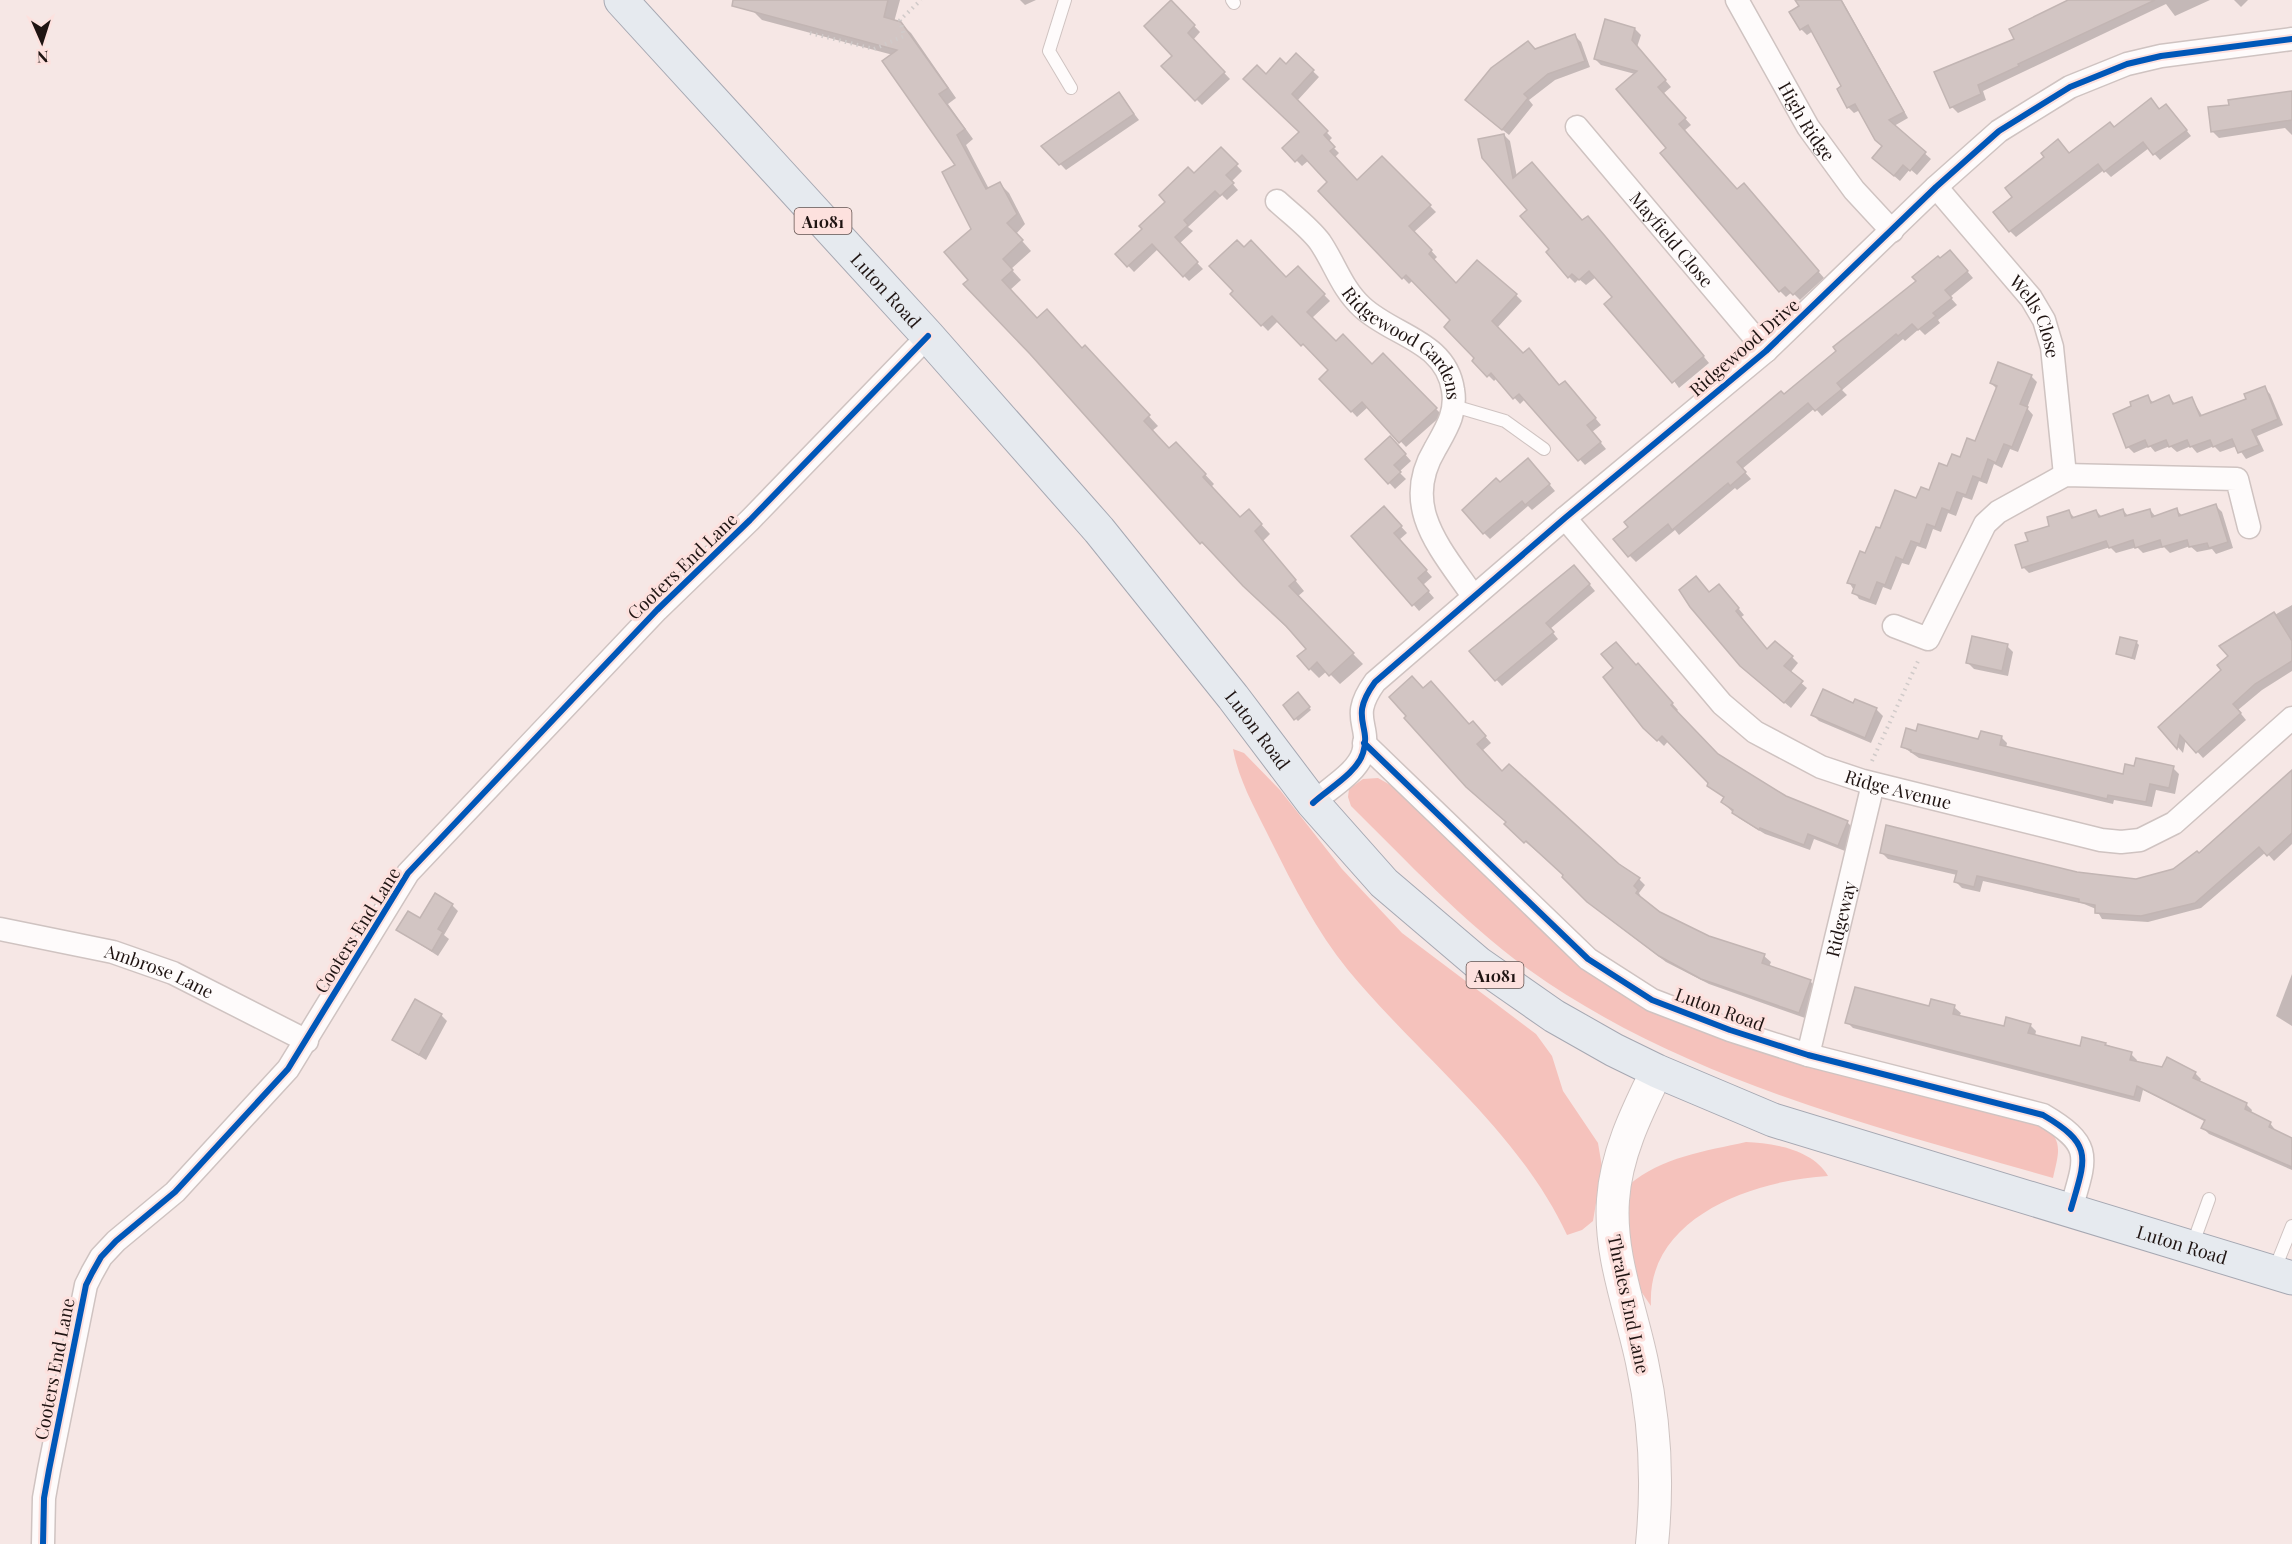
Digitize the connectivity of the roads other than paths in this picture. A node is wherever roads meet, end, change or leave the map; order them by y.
1 (621, 0) edge
2 (1065, 0) edge
3 (1737, 0) edge
4 (2292, 39) edge
5 (1071, 88) dead end
6 (1576, 127) dead end
7 (1936, 187) junction
8 (1277, 201) dead end
9 (1892, 231) junction
10 (928, 336) junction
11 (1766, 351) junction
12 (1454, 406) junction
13 (1544, 449) dead end
14 (2065, 476) junction
15 (1565, 518) junction
16 (2249, 527) dead end
17 (1473, 596) junction
18 (1894, 626) dead end
19 (2292, 718) edge
20 (1364, 743) junction
21 (1868, 782) junction
22 (1313, 802) junction
23 (0, 928) edge
24 (307, 1041) junction
25 (1808, 1055) junction
26 (1656, 1071) junction
27 (2209, 1199) dead end
28 (2071, 1209) junction
29 (2292, 1226) edge
30 (2192, 1247) junction
31 (2283, 1275) edge
32 (43, 1544) edge
33 (1652, 1544) edge

1 - 10 main road, Luton Road / A1081
2 - 5 lane
3 - 9 street, High Ridge
4 - 7 street, Ridgewood Drive
6 - 11 street, Mayfield Close
7 - 9 street, Ridgewood Drive
7 - 14 street, Wells Close
8 - 12 street, Ridgewood Gardens
9 - 11 street, Ridgewood Drive
10 - 22 main road, Luton Road / A1081
10 - 24 street, Cooters End Lane
11 - 15 street, Ridgewood Drive
12 - 13 lane
12 - 17 street, Ridgewood Gardens
14 - 16 street
14 - 18 street
15 - 17 street, Ridgewood Drive
15 - 21 street, Ridge Avenue
17 - 20 street, Ridgewood Drive
19 - 21 street, Ridge Avenue
20 - 22 street
20 - 25 street, Luton Road
21 - 25 street, Ridgeway
22 - 26 main road, Luton Road / A1081
23 - 24 street, Ambrose Lane
24 - 32 street, Cooters End Lane
25 - 28 street, Luton Road
26 - 28 main road, Luton Road / A1081
26 - 33 street, Thrales End Lane
27 - 30 lane
28 - 30 main road, Luton Road / A1081
29 - 31 lane
30 - 31 main road, Luton Road / A1081

